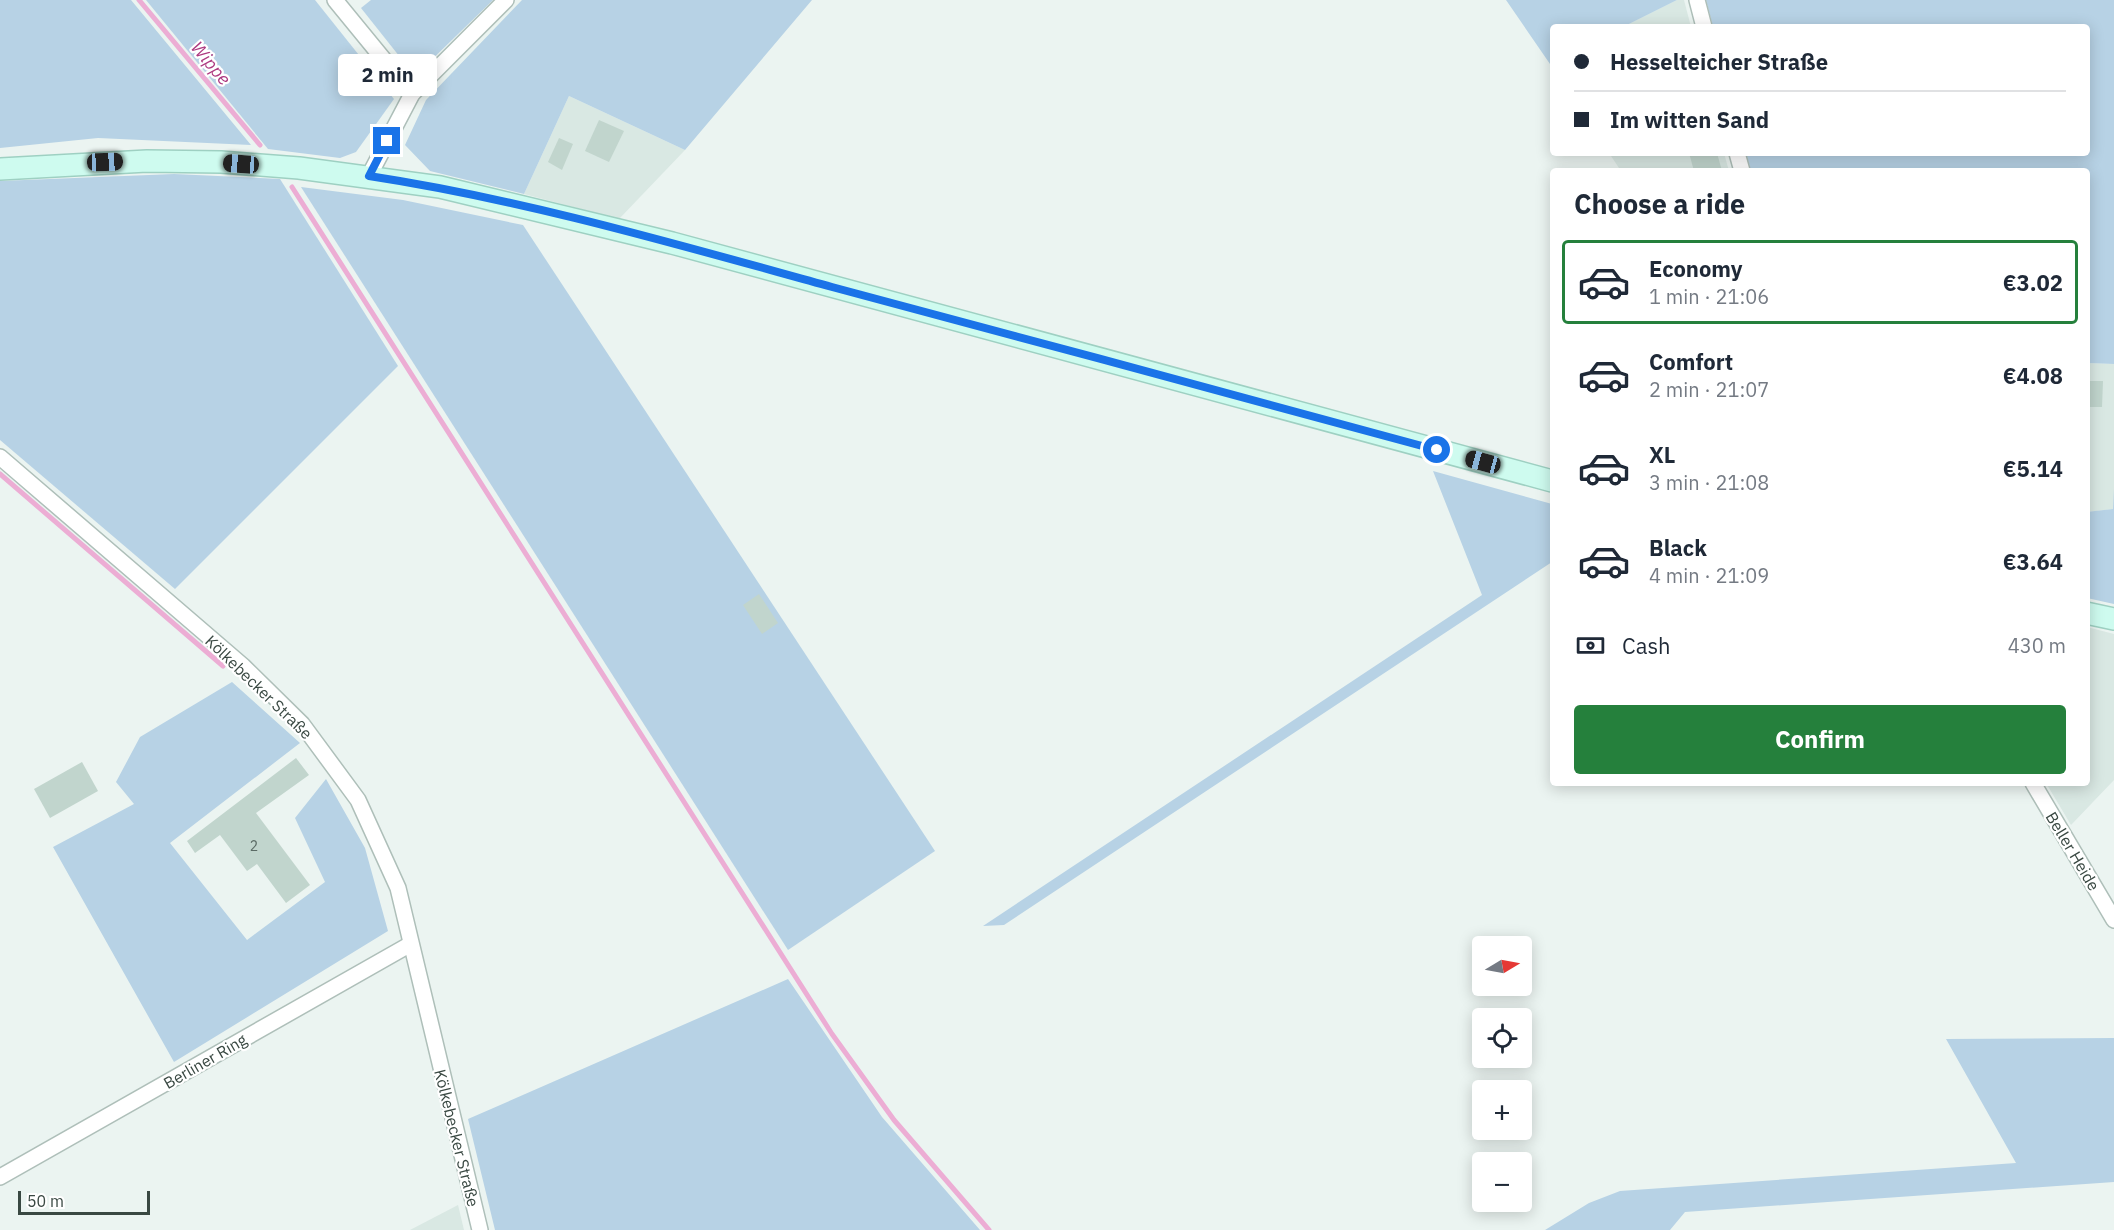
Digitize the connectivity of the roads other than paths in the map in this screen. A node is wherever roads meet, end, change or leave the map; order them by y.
1 (335, 0) edge
2 (506, 0) edge
3 (1697, 0) edge
4 (1703, 24) edge
5 (412, 94) junction
6 (0, 169) edge
7 (369, 176) junction
8 (0, 456) edge
9 (1550, 480) edge
10 (2090, 614) edge
11 (2114, 619) edge
12 (2035, 786) edge
13 (2114, 920) edge
14 (410, 945) junction
15 (0, 1177) edge
16 (480, 1230) edge

1 - 5 street
2 - 5 street
3 - 4 street
5 - 7 street
6 - 7 street
7 - 9 street
8 - 14 street, Kölkebecker Straße
10 - 11 street
12 - 13 street, Beller Heide
14 - 15 street, Berliner Ring
14 - 16 street, Kölkebecker Straße

